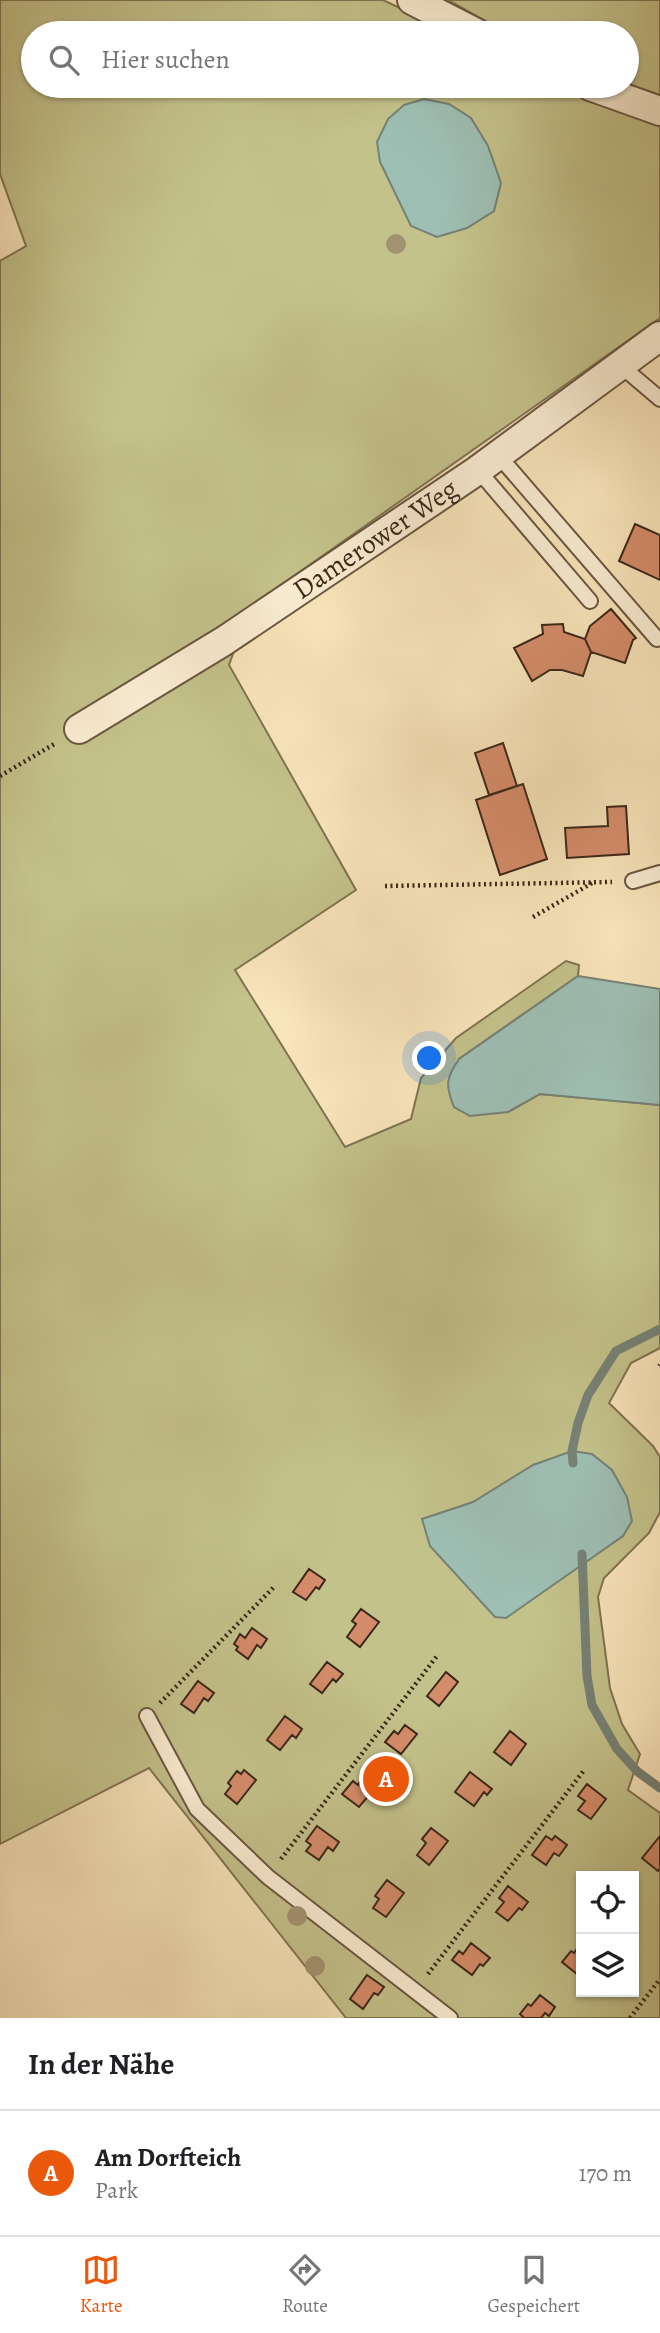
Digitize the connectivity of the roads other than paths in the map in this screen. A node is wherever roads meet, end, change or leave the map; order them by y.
1 (412, 0) edge
2 (453, 21) edge
3 (624, 98) edge
4 (660, 111) edge
5 (660, 336) edge
6 (620, 365) junction
7 (660, 400) edge
8 (488, 463) junction
9 (590, 601) dead end
10 (657, 639) dead end
11 (79, 729) road end
12 (660, 873) edge
13 (633, 881) road end
14 (148, 1716) road end
15 (450, 2018) edge

1 - 2 street
3 - 4 street
5 - 6 street, Damerower Weg
6 - 7 lane
6 - 8 street, Damerower Weg
8 - 9 lane
8 - 10 lane
8 - 11 street, Damerower Weg
12 - 13 lane
14 - 15 lane

